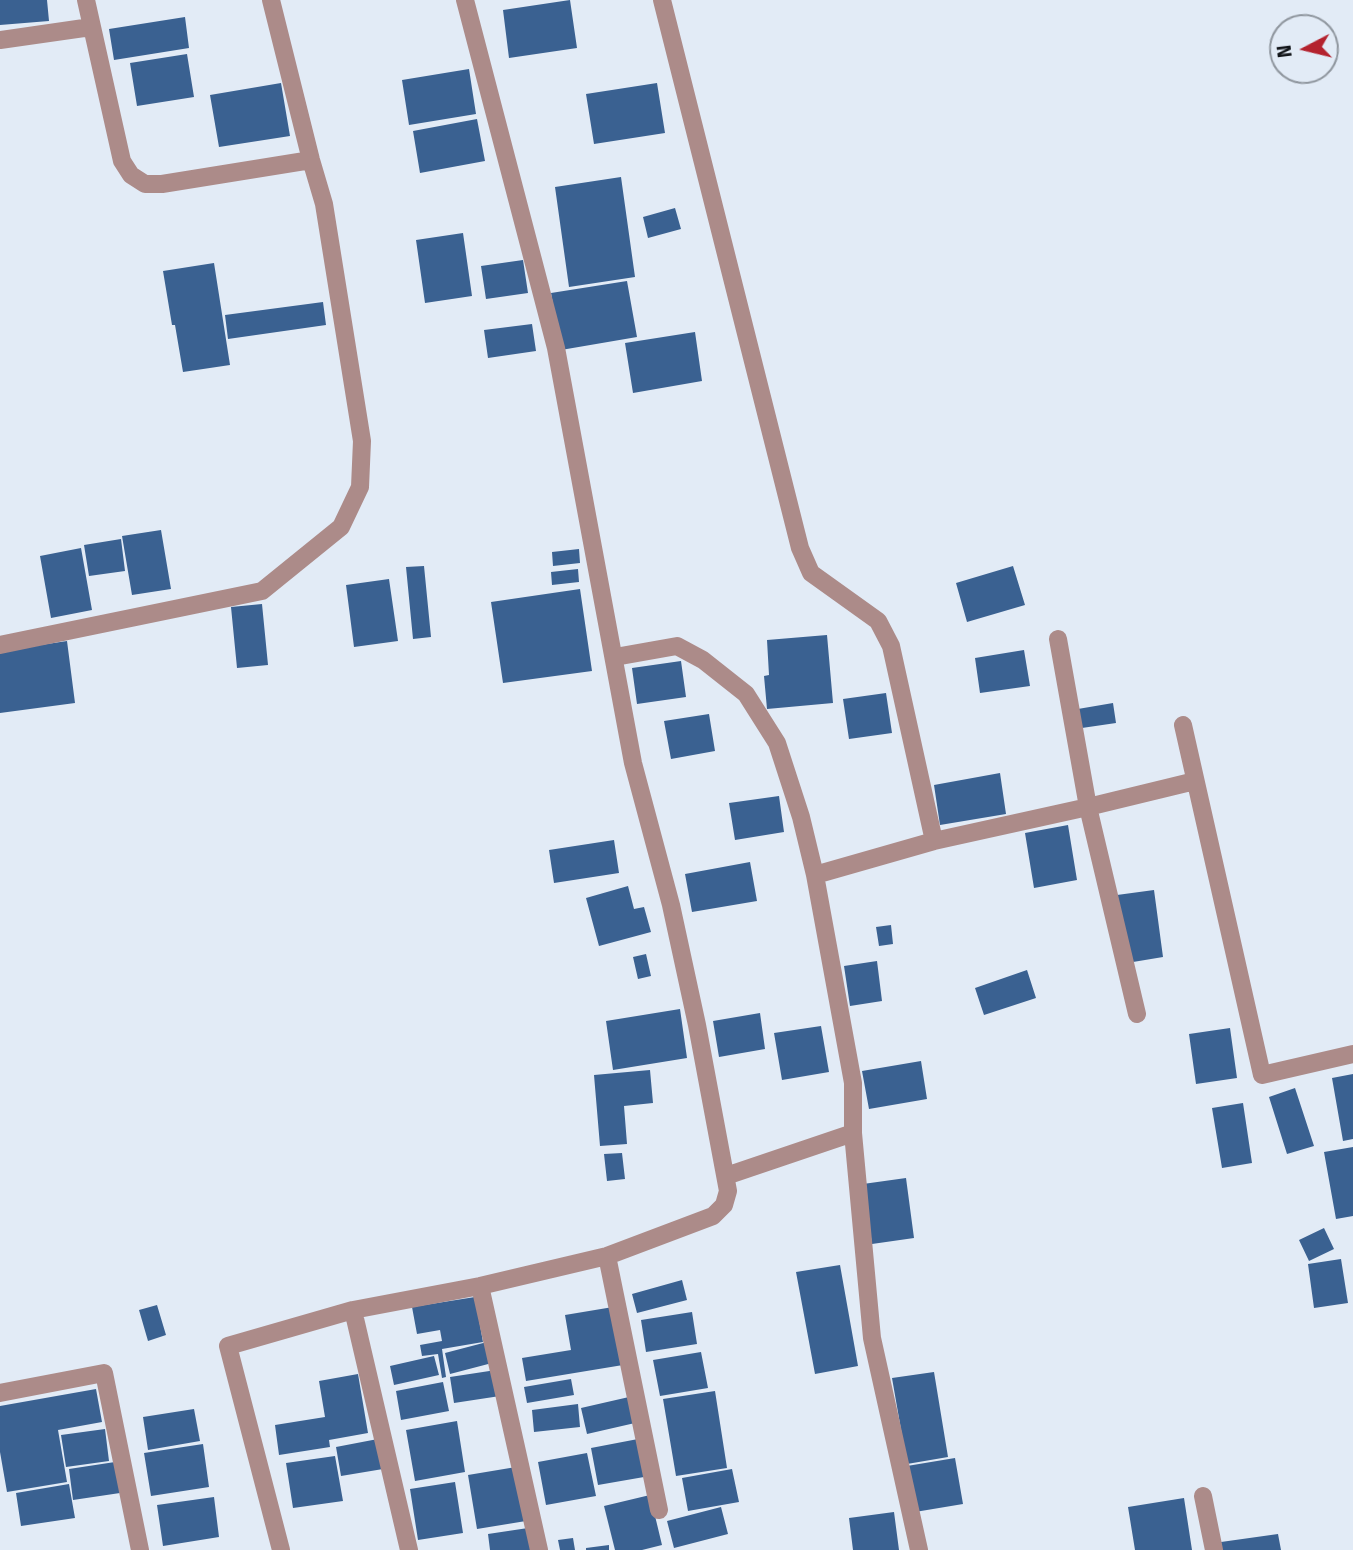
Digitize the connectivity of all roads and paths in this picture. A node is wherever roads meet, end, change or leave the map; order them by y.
1 (86, 0) edge
2 (271, 0) edge
3 (466, 0) edge
4 (662, 0) edge
5 (91, 27) junction
6 (0, 40) edge
7 (311, 160) junction
8 (1058, 639) dead end
9 (0, 645) edge
10 (615, 657) junction
11 (1183, 725) dead end
12 (1195, 781) junction
13 (1088, 807) junction
14 (934, 841) junction
15 (815, 875) junction
16 (1137, 1014) dead end
17 (1353, 1054) edge
18 (853, 1133) junction
19 (726, 1176) junction
20 (607, 1256) junction
21 (480, 1286) junction
22 (353, 1310) junction
23 (0, 1393) edge
24 (1202, 1496) dead end
25 (659, 1510) dead end
26 (141, 1550) edge
27 (281, 1550) edge
28 (409, 1550) edge
29 (539, 1550) edge
30 (919, 1550) edge
31 (1214, 1550) edge

1 - 5 street
2 - 7 street
3 - 10 street
4 - 14 street
5 - 6 street
5 - 7 street
7 - 9 street
8 - 13 street
10 - 15 street
10 - 19 street
11 - 12 street
12 - 13 street
12 - 17 street
13 - 14 street
13 - 16 street
14 - 15 street
15 - 18 street
18 - 19 street
18 - 30 street
19 - 20 street
20 - 21 street
20 - 25 street
21 - 22 street
21 - 29 street
22 - 27 street
22 - 28 street
23 - 26 street
24 - 31 street

